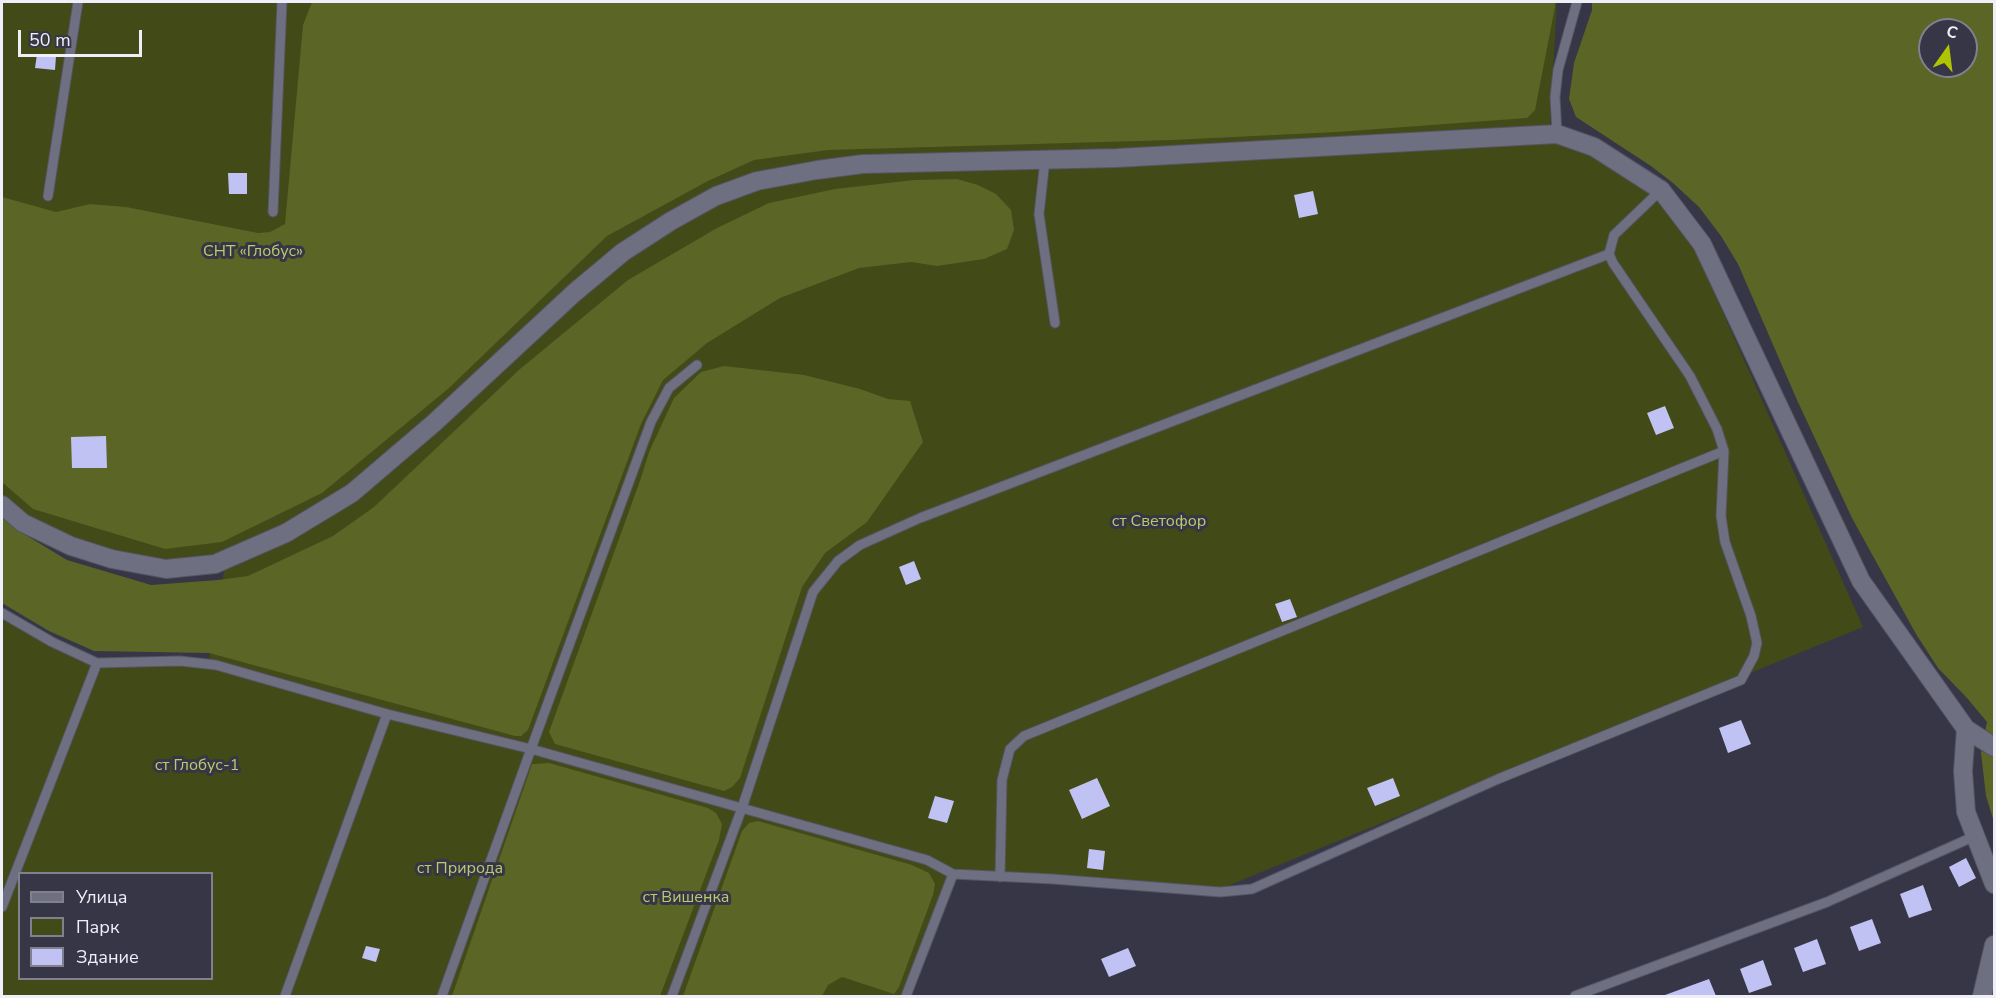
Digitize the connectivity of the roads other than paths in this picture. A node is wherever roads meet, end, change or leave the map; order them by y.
1 (78, 2) edge
2 (282, 2) edge
3 (1577, 2) edge
4 (1557, 134) junction
5 (1045, 160) junction
6 (1661, 190) junction
7 (48, 196) dead end
8 (273, 212) dead end
9 (1609, 254) junction
10 (1055, 323) dead end
11 (697, 365) dead end
12 (1724, 451) junction
13 (2, 505) edge
14 (2, 613) edge
15 (97, 663) junction
16 (387, 714) junction
17 (1966, 729) junction
18 (1995, 747) edge
19 (531, 749) junction
20 (742, 808) junction
21 (1975, 836) junction
22 (953, 874) junction
23 (1000, 877) junction
24 (1995, 884) edge
25 (2, 907) edge
26 (1995, 945) edge
27 (285, 996) edge
28 (442, 996) edge
29 (672, 996) edge
30 (906, 996) edge
31 (1575, 996) edge
32 (1982, 996) edge

1 - 7 lane
2 - 8 lane
3 - 4 lane
4 - 5 street
4 - 6 street
5 - 10 lane
5 - 13 street
6 - 9 lane
6 - 17 street
9 - 12 lane
9 - 20 lane
11 - 19 lane
12 - 23 lane
12 - 23 lane
14 - 15 lane
15 - 16 lane
15 - 25 lane
16 - 19 lane
16 - 27 lane
17 - 18 street
17 - 21 street
19 - 20 lane
19 - 28 lane
20 - 22 lane
20 - 29 lane
21 - 24 street
21 - 31 lane
22 - 23 lane
22 - 30 lane
26 - 32 street

